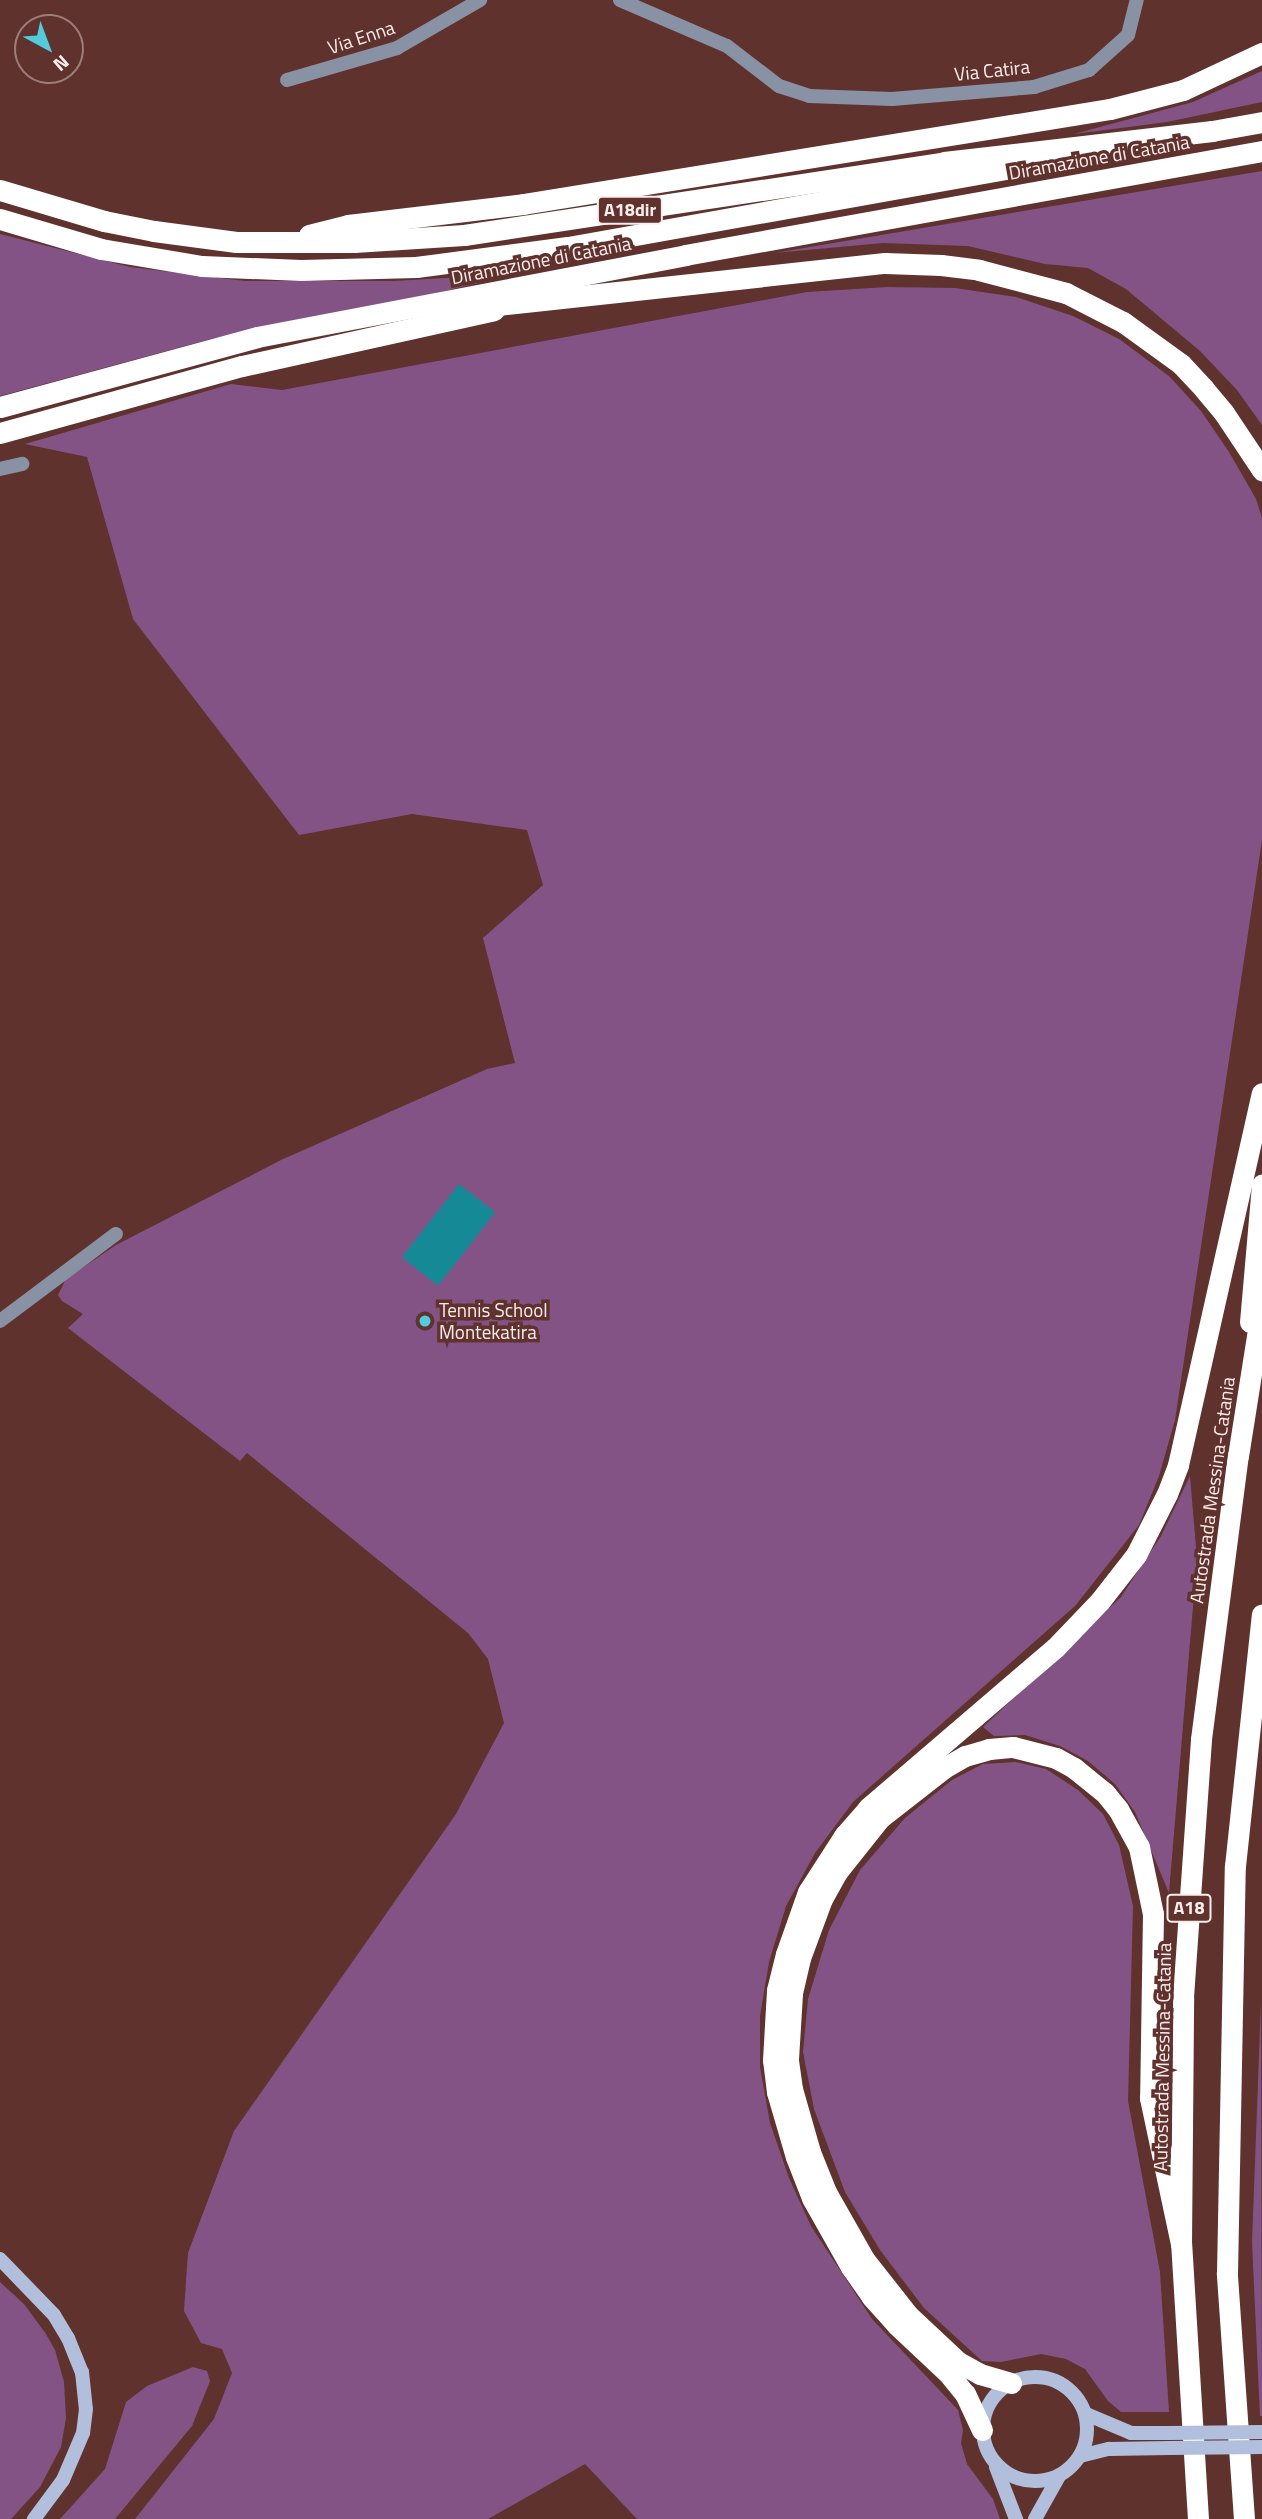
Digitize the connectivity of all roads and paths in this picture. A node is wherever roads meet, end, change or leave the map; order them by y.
1 (480, 0) edge
2 (620, 0) edge
3 (1137, 0) edge
4 (1262, 53) edge
5 (288, 80) dead end
6 (1262, 122) edge
7 (1212, 131) junction
8 (1262, 152) edge
9 (0, 191) edge
10 (0, 219) edge
11 (278, 243) junction
12 (685, 255) junction
13 (529, 303) junction
14 (371, 316) junction
15 (0, 407) edge
16 (0, 433) edge
17 (22, 464) dead end
18 (0, 469) edge
19 (1262, 470) edge
20 (1262, 1093) edge
21 (1262, 1185) edge
22 (116, 1234) dead end
23 (1262, 1305) edge
24 (0, 1321) edge
25 (1238, 1456) junction
26 (1262, 1614) edge
27 (1181, 2244) junction
28 (0, 2259) edge
29 (1188, 2362) junction
30 (1011, 2383) junction
31 (1086, 2414) junction
32 (982, 2430) junction
33 (1262, 2432) edge
34 (1169, 2441) junction
35 (1262, 2447) edge
36 (1080, 2456) junction
37 (994, 2462) junction
38 (1059, 2476) junction
39 (34, 2519) edge
40 (1016, 2519) edge
41 (1035, 2519) edge
42 (1198, 2519) edge
43 (1208, 2519) edge
44 (1242, 2519) edge

1 - 5 street, Via Enna
2 - 3 street, Via Catira
4 - 11 highway
6 - 7 highway, Diramazione di Catania / A18dir
7 - 10 highway
7 - 11 highway, Diramazione di Catania / A18dir
8 - 12 highway, Diramazione di Catania
9 - 11 highway, Diramazione di Catania / A18dir
12 - 13 highway
12 - 14 highway, Diramazione di Catania
13 - 14 highway
13 - 16 highway
13 - 19 highway
14 - 15 highway, Diramazione di Catania
17 - 18 street
20 - 32 highway
21 - 25 highway
22 - 24 street
23 - 25 highway, Autostrada Messina-Catania / A18
25 - 27 highway, Autostrada Messina-Catania / A18
26 - 44 highway, A18
27 - 29 highway, Autostrada Messina-Catania / A18
27 - 30 highway
28 - 39 main road
29 - 42 highway, Autostrada Messina-Catania / A18
29 - 43 highway
30 - 31 main road
30 - 32 main road
31 - 34 main road
31 - 36 main road
32 - 37 main road
33 - 34 main road, bridge
34 - 35 main road, bridge
34 - 36 main road
36 - 38 main road
37 - 38 main road
37 - 40 main road
38 - 41 main road

